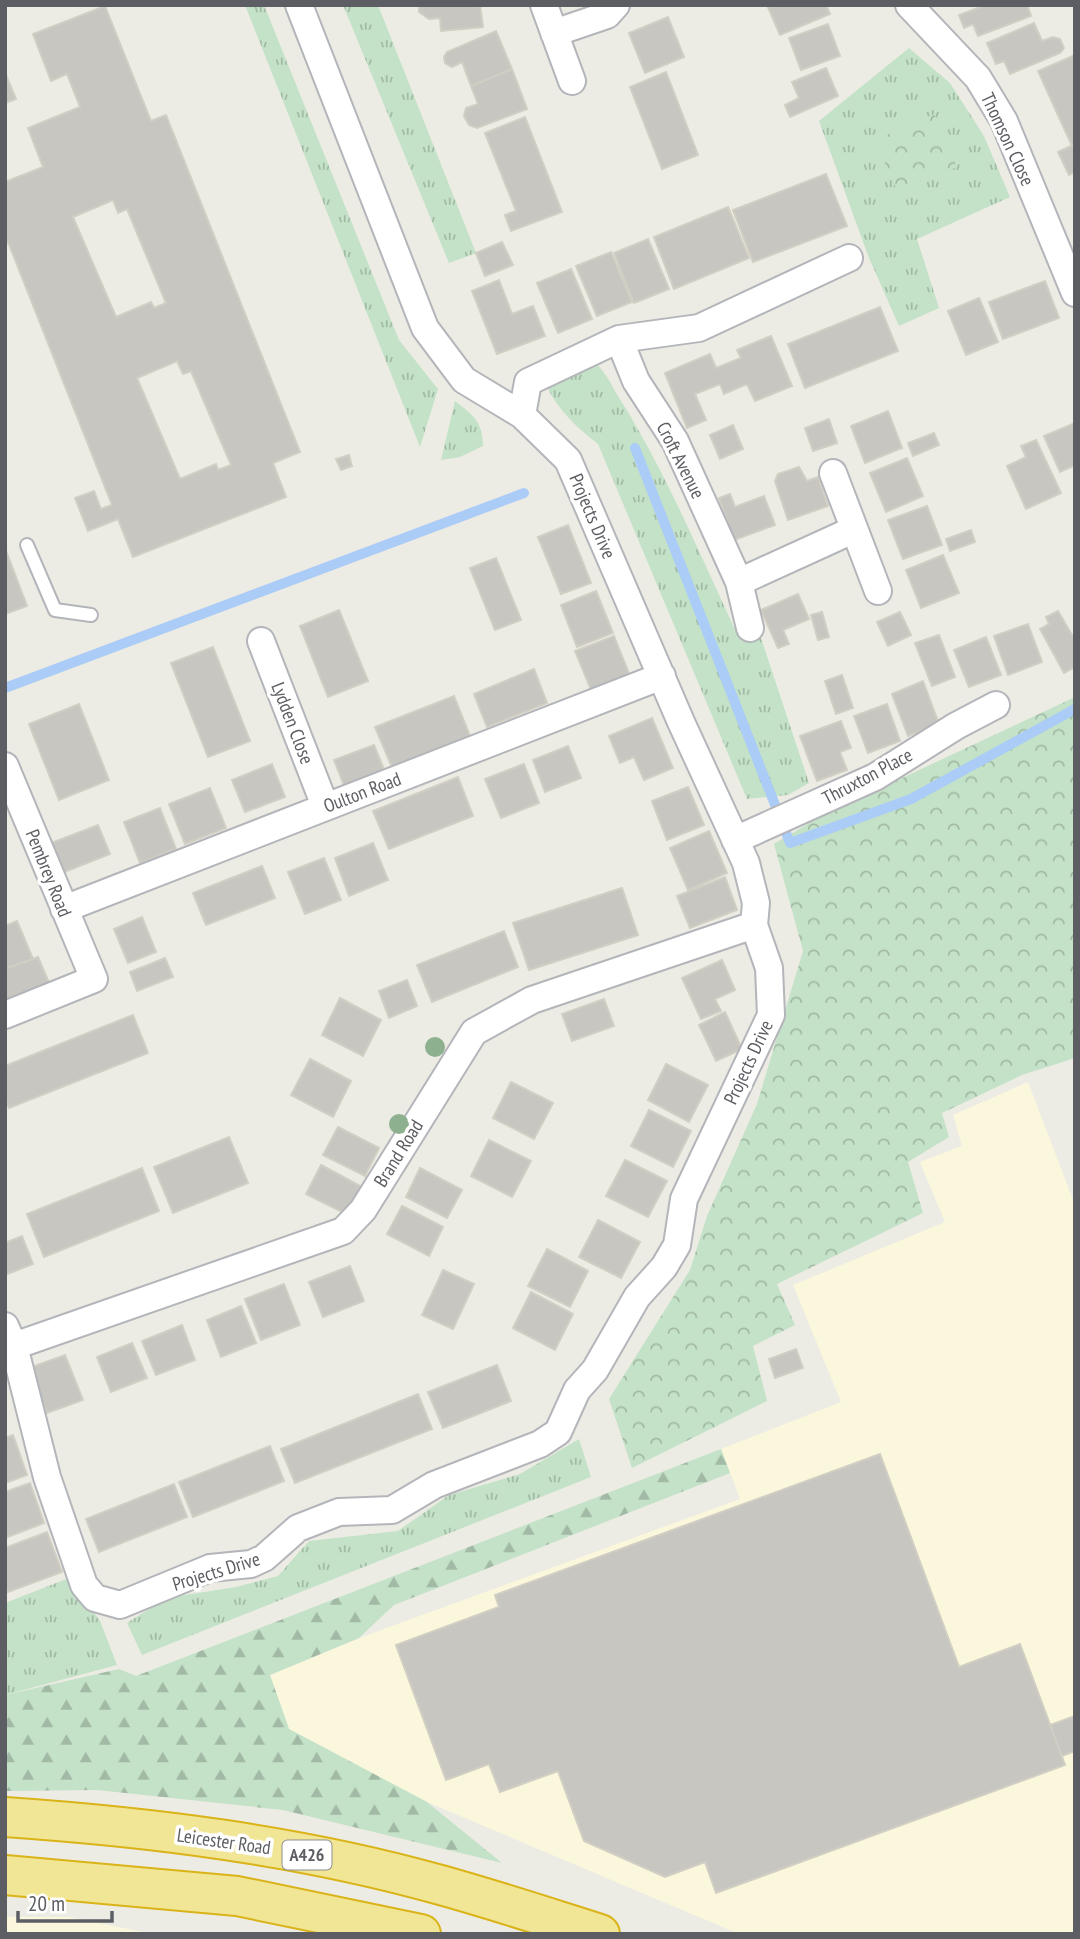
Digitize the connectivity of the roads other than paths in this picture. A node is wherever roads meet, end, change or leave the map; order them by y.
1 (299, 5) edge
2 (544, 5) edge
3 (616, 5) edge
4 (909, 5) edge
5 (554, 33) junction
6 (572, 81) dead end
7 (849, 258) dead end
8 (1075, 293) edge
9 (619, 339) junction
10 (523, 415) junction
11 (833, 473) dead end
12 (853, 530) junction
13 (27, 545) dead end
14 (739, 582) junction
15 (878, 591) dead end
16 (91, 615) dead end
17 (750, 628) dead end
18 (261, 641) dead end
19 (662, 676) junction
20 (996, 705) dead end
21 (5, 766) edge
22 (325, 806) junction
23 (743, 837) junction
24 (64, 909) junction
25 (754, 925) junction
26 (5, 1015) edge
27 (10, 1336) edge
28 (16, 1403) edge
29 (5, 1817) edge
30 (5, 1875) edge
31 (421, 1934) edge
32 (600, 1934) edge

1 - 10 street, Projects Drive
2 - 5 street
3 - 5 street
4 - 8 street, Thomson Close
5 - 6 street
7 - 9 street
9 - 10 street
9 - 14 street, Croft Avenue
10 - 19 street, Projects Drive
11 - 12 street
12 - 14 street
12 - 15 street
13 - 16 lane
14 - 17 street, Croft Avenue
18 - 22 street, Lydden Close
19 - 22 street, Oulton Road
19 - 23 street, Projects Drive
20 - 23 street, Thruxton Place
21 - 24 street, Pembrey Road
22 - 24 street, Oulton Road
23 - 25 street, Projects Drive
24 - 26 street, Pembrey Road
25 - 27 street, Brand Road
25 - 28 street, Projects Drive
27 - 28 street, Projects Drive
29 - 32 highway, Leicester Road / A426
30 - 31 highway

